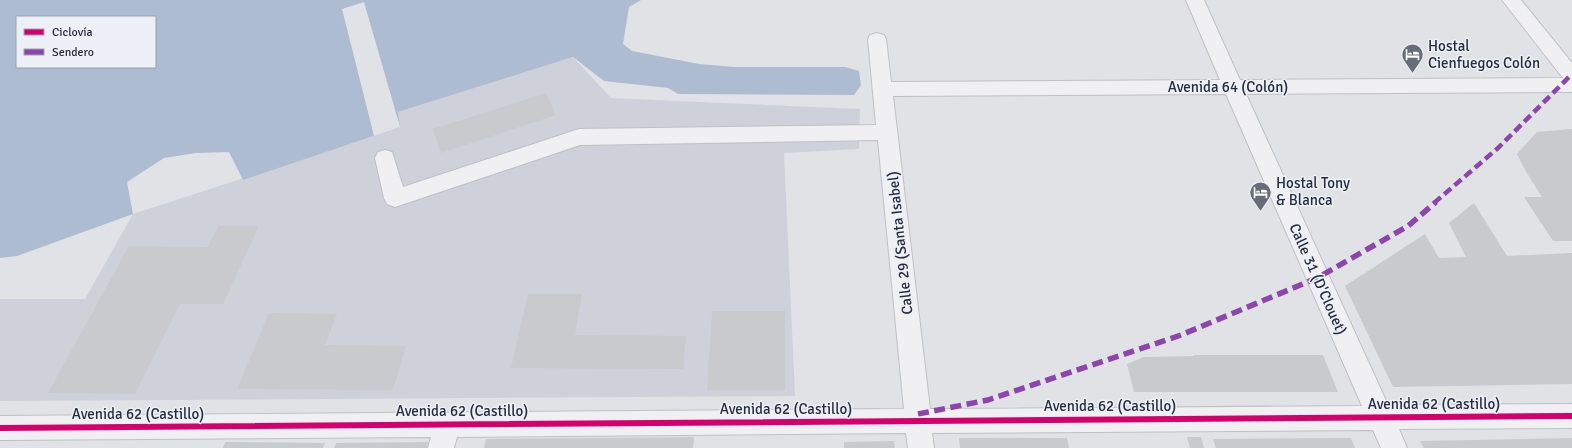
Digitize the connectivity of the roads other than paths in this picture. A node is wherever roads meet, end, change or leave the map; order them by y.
1 (1195, 0) edge
2 (1511, 0) edge
3 (877, 39) dead end
4 (1572, 76) edge
5 (1572, 84) edge
6 (1234, 87) junction
7 (884, 89) junction
8 (888, 132) junction
9 (385, 158) dead end
10 (1572, 416) edge
11 (1380, 417) junction
12 (919, 421) junction
13 (0, 428) edge
14 (444, 436) edge
15 (922, 448) edge
16 (1394, 448) edge

1 - 6 street, Calle 31 (D'Clouet)
2 - 4 street
3 - 7 street, Calle 29 (Santa Isabel)
5 - 6 street, Avenida 64 (Colón)
6 - 7 street, Avenida 64 (Colón)
6 - 11 street, Calle 31 (D'Clouet)
7 - 8 street, Calle 29 (Santa Isabel)
8 - 9 street
8 - 12 street, Calle 29 (Santa Isabel)
10 - 11 street, Avenida 62 (Castillo)
11 - 12 street, Avenida 62 (Castillo)
11 - 16 street, Calle 31 (D'Clouet)
12 - 14 street, Avenida 62 (Castillo)
12 - 15 street, Calle 29 (Santa Isabel)
13 - 14 street, Avenida 62 (Castillo)

